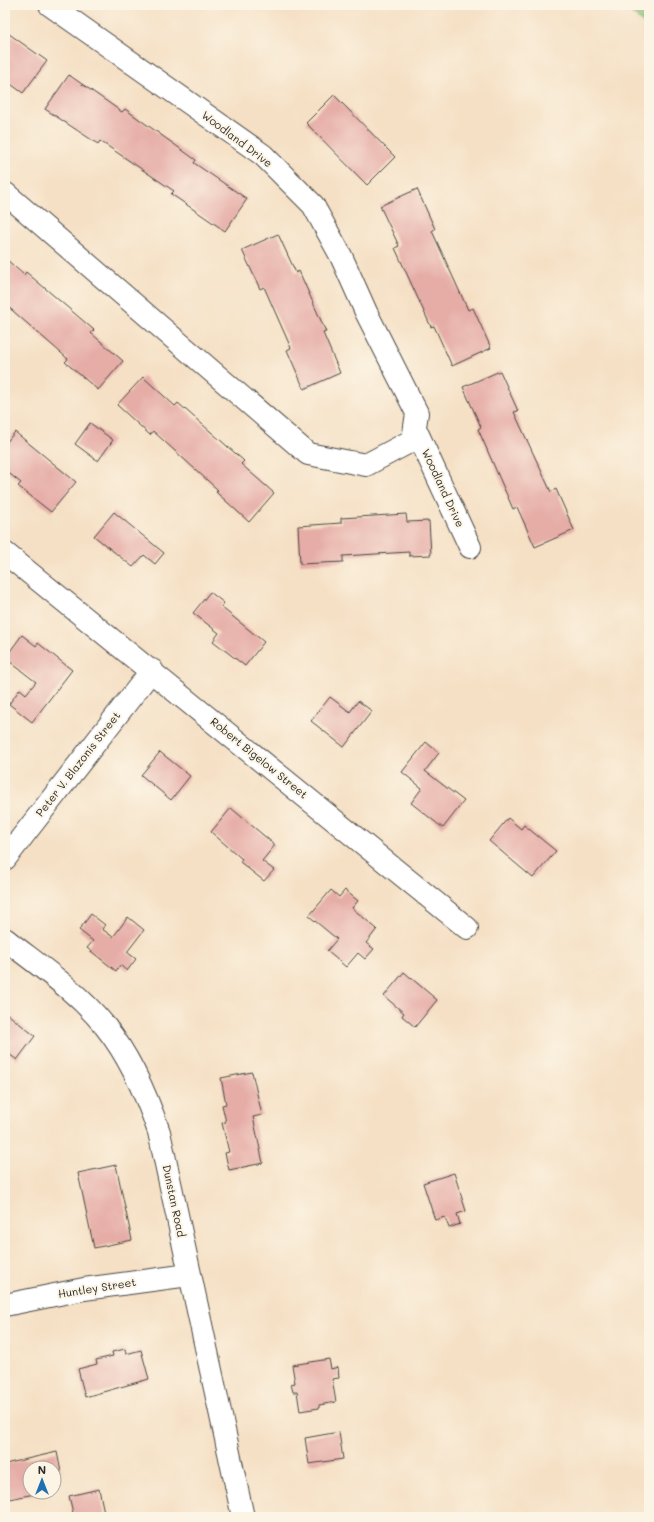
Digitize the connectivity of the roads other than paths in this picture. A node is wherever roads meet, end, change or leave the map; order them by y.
1 (50, 5) edge
2 (5, 193) edge
3 (415, 428) junction
4 (470, 547) dead end
5 (5, 553) edge
6 (152, 670) junction
7 (5, 858) edge
8 (467, 928) dead end
9 (5, 939) edge
10 (189, 1275) junction
11 (5, 1306) edge
12 (243, 1517) edge

1 - 3 street, Woodland Drive
2 - 3 street, Woodland Drive
3 - 4 street, Woodland Drive
5 - 6 street, Robert Bigelow Street
6 - 7 street, Peter V. Blazonis Street
6 - 8 street, Robert Bigelow Street
9 - 10 street, Dunstan Road
10 - 11 street, Huntley Street
10 - 12 street, Dunstan Road

